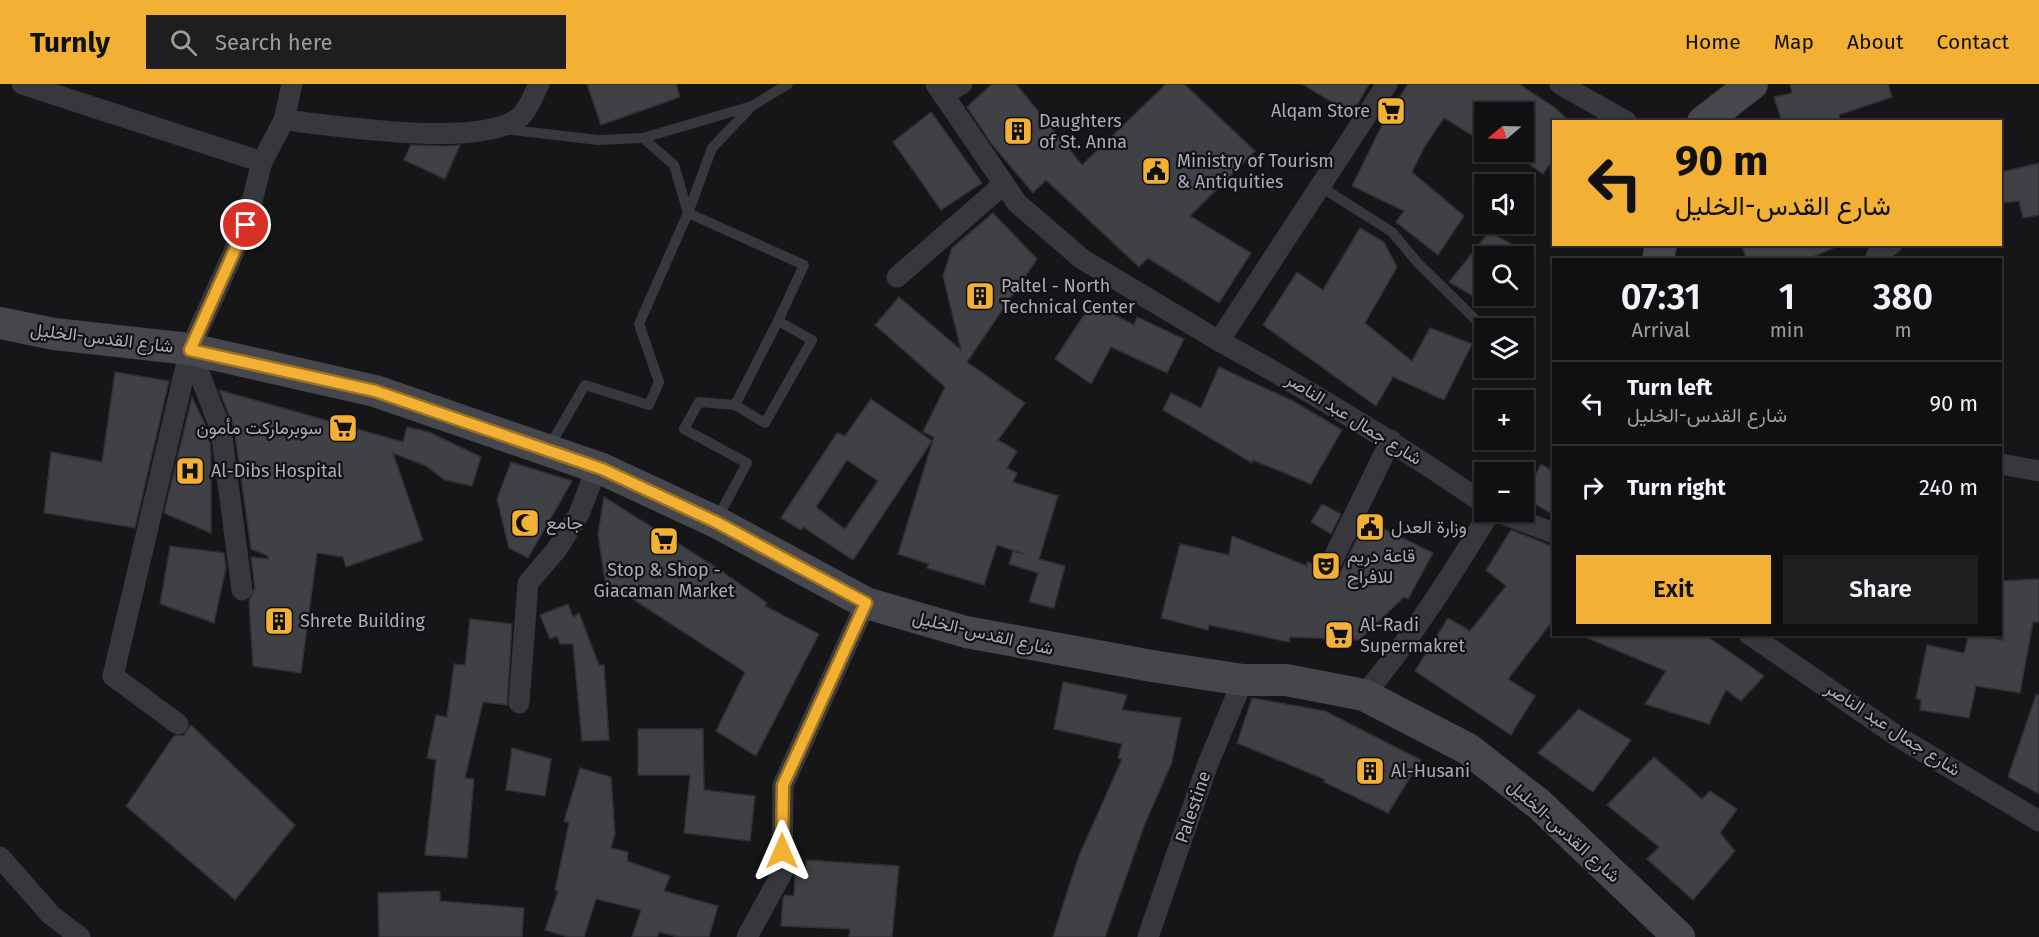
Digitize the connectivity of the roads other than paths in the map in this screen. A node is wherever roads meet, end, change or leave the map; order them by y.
1 (22, 84) edge
2 (292, 84) edge
3 (539, 84) edge
4 (788, 84) edge
5 (962, 84) edge
6 (1387, 84) edge
7 (1560, 84) edge
8 (1752, 84) edge
9 (939, 89) edge
10 (753, 106) junction
11 (284, 120) junction
12 (1623, 120) edge
13 (1706, 120) edge
14 (497, 128) junction
15 (643, 138) junction
16 (262, 162) junction
17 (1004, 184) junction
18 (1321, 187) junction
19 (688, 213) junction
20 (1889, 246) edge
21 (1876, 258) edge
22 (897, 277) dead end
23 (1474, 318) edge
24 (778, 321) junction
25 (0, 323) edge
26 (1219, 341) junction
27 (190, 350) junction
28 (735, 405) junction
29 (1391, 440) junction
30 (547, 450) junction
31 (2002, 464) edge
32 (597, 467) junction
33 (2039, 471) edge
34 (1474, 497) edge
35 (716, 522) junction
36 (1484, 522) edge
37 (1525, 522) edge
38 (1552, 532) edge
39 (1330, 565) dead end
40 (242, 590) dead end
41 (866, 603) junction
42 (1752, 636) edge
43 (1243, 680) junction
44 (1364, 695) junction
45 (519, 703) dead end
46 (178, 724) dead end
47 (2039, 821) edge
48 (0, 857) edge
49 (80, 937) edge
50 (747, 937) edge
51 (1148, 937) edge
52 (1679, 937) edge

1 - 16 street
2 - 11 street
3 - 14 street
4 - 10 lane
5 - 9 street
6 - 18 street
7 - 12 street
8 - 13 main road
9 - 17 street, شارع جمال عبد الناصر
10 - 15 lane
10 - 19 lane
11 - 14 street
11 - 16 street
14 - 15 lane
15 - 19 lane
16 - 27 street
17 - 22 street
17 - 26 street, شارع جمال عبد الناصر
18 - 23 lane
18 - 26 street
19 - 24 lane
19 - 30 lane
20 - 21 street
24 - 28 lane
24 - 28 lane
25 - 27 main road, شارع القدس-الخليل
26 - 29 street, شارع جمال عبد الناصر
27 - 30 main road, شارع القدس-الخليل
27 - 40 street
27 - 46 street
28 - 35 lane
29 - 34 street, شارع جمال عبد الناصر
29 - 39 street
30 - 32 main road, شارع القدس-الخليل
31 - 33 street
32 - 35 main road, شارع القدس-الخليل
32 - 45 street
35 - 41 main road, شارع القدس-الخليل
36 - 44 street
37 - 38 street
41 - 43 main road, شارع القدس-الخليل
41 - 50 street
42 - 47 street, شارع جمال عبد الناصر
43 - 44 main road, شارع القدس-الخليل
43 - 51 street, Palestine
44 - 52 main road, شارع القدس-الخليل
48 - 49 street

